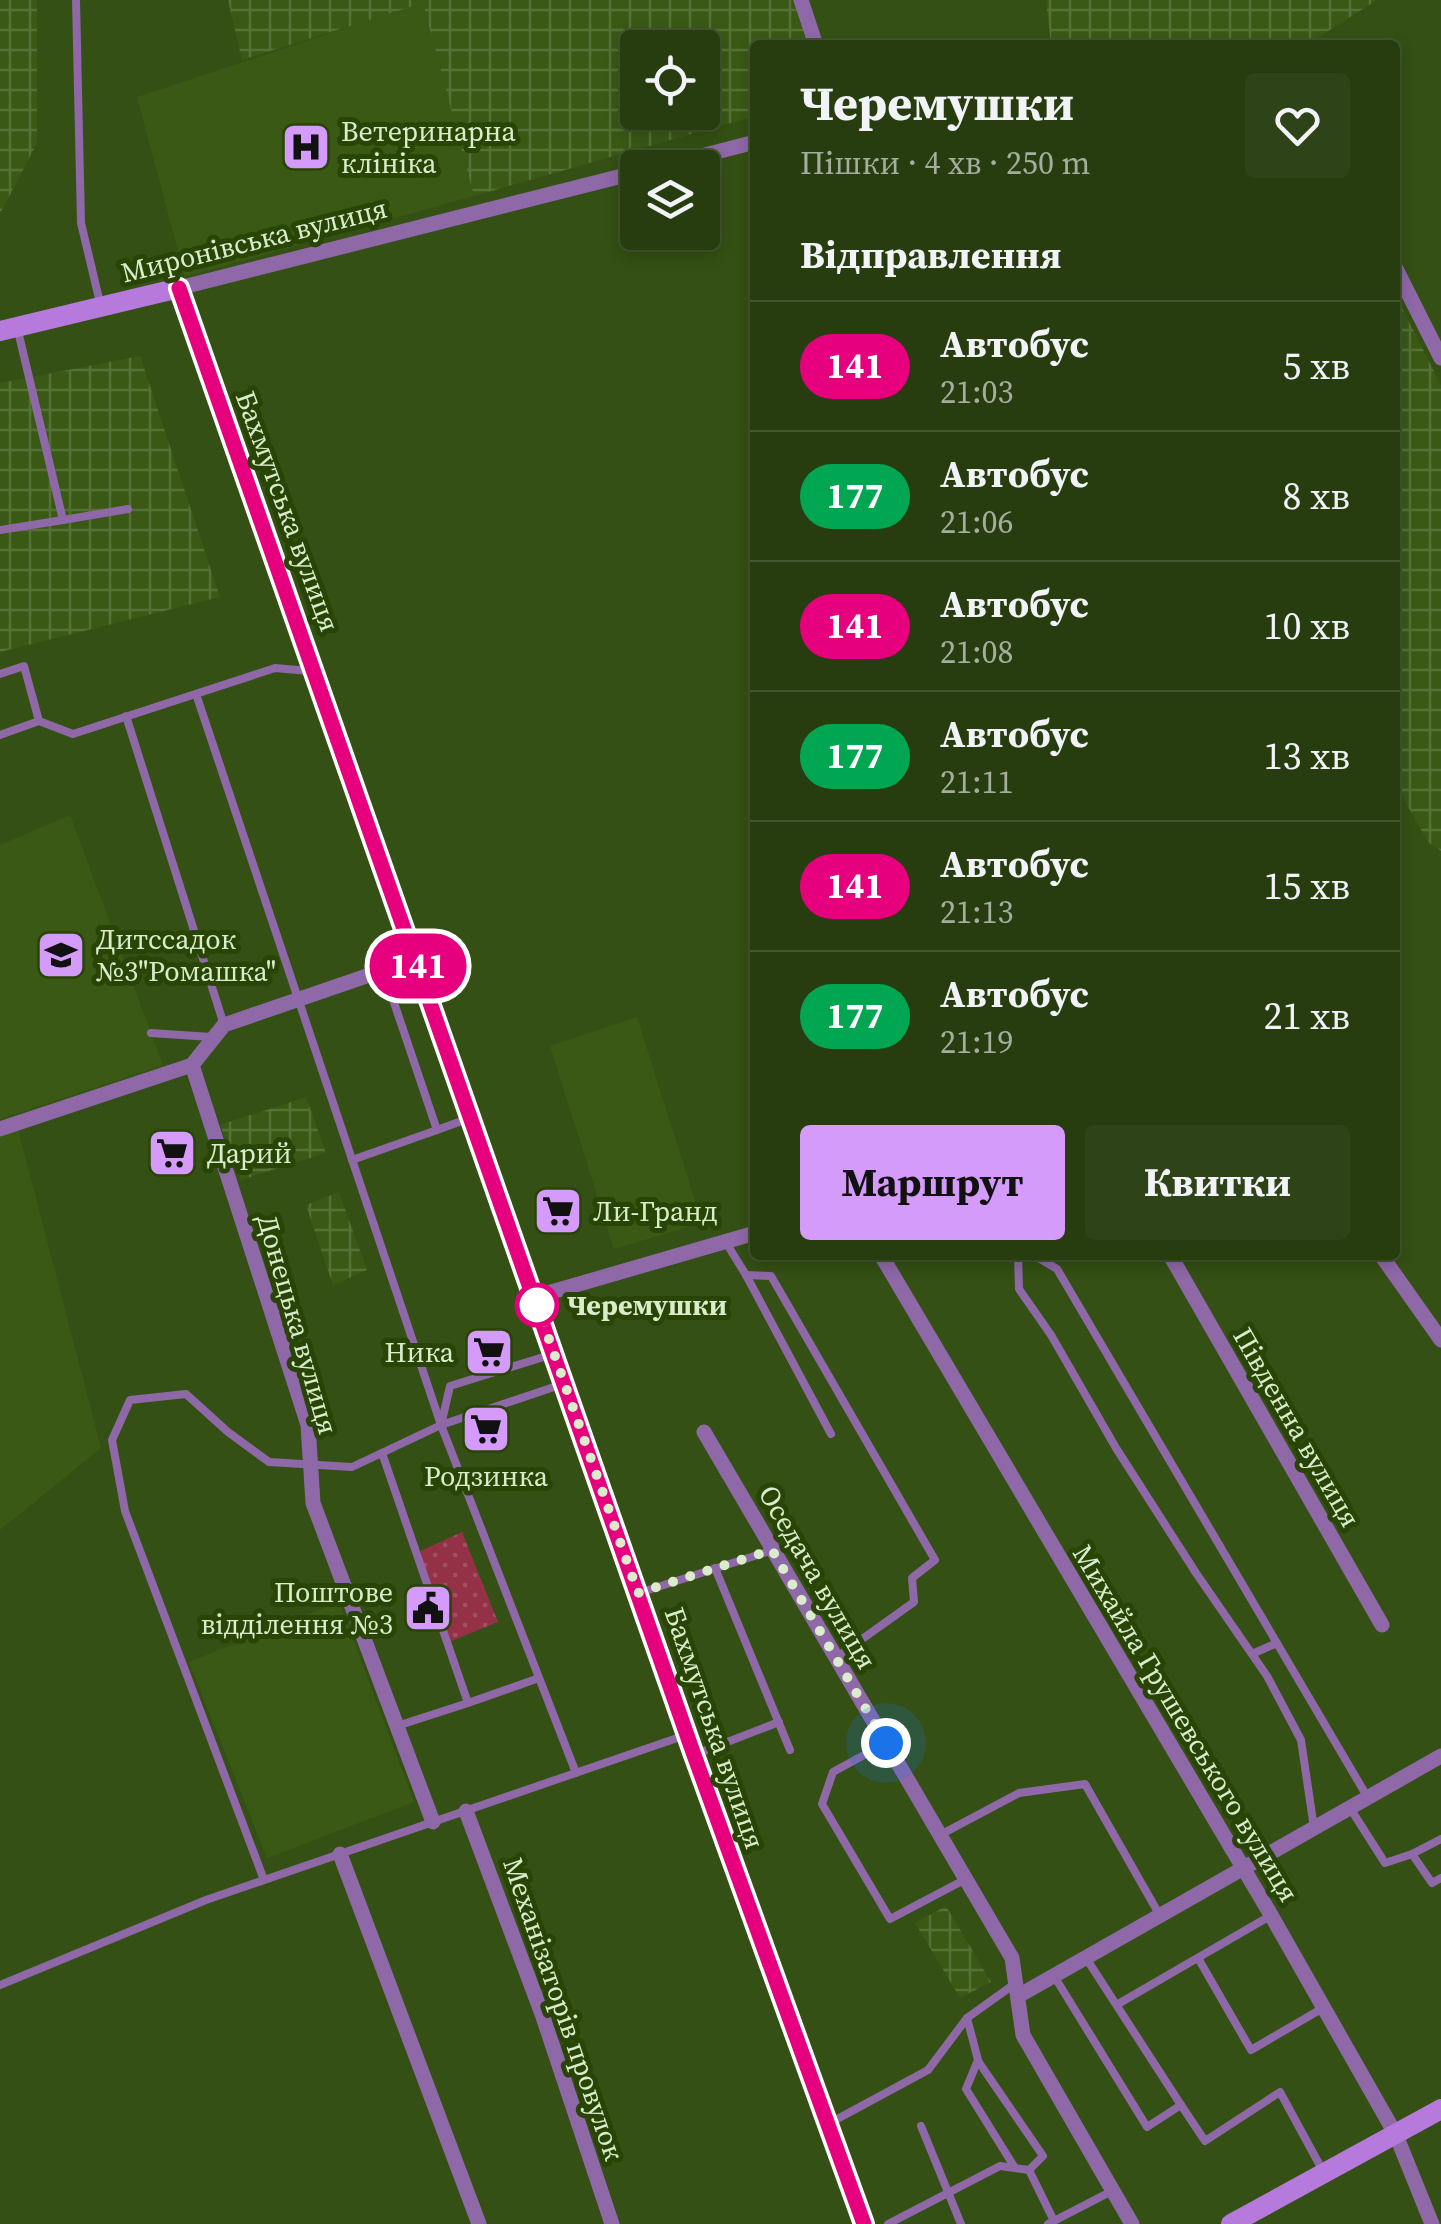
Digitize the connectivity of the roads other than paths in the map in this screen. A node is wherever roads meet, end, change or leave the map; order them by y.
1 (76, 0) edge
2 (802, 0) edge
3 (814, 40) edge
4 (750, 143) edge
5 (720, 151) edge
6 (620, 177) edge
7 (1400, 277) edge
8 (179, 288) junction
9 (101, 306) junction
10 (9, 329) edge
11 (1441, 358) edge
12 (128, 509) dead end
13 (64, 520) junction
14 (0, 530) edge
15 (316, 672) junction
16 (0, 674) edge
17 (196, 694) junction
18 (126, 716) junction
19 (39, 722) junction
20 (0, 736) edge
21 (416, 959) junction
22 (383, 970) junction
23 (298, 999) junction
24 (219, 1031) junction
25 (151, 1033) dead end
26 (192, 1065) junction
27 (471, 1118) junction
28 (0, 1129) edge
29 (437, 1130) junction
30 (352, 1160) junction
31 (750, 1234) edge
32 (725, 1242) junction
33 (884, 1260) edge
34 (1018, 1260) edge
35 (1043, 1260) edge
36 (1173, 1260) edge
37 (1384, 1260) edge
38 (746, 1275) junction
39 (534, 1297) junction
40 (1441, 1340) edge
41 (554, 1354) junction
42 (564, 1383) junction
43 (441, 1425) junction
44 (704, 1432) dead end
45 (831, 1434) dead end
46 (382, 1453) junction
47 (310, 1464) junction
48 (772, 1550) junction
49 (715, 1568) junction
50 (638, 1593) junction
51 (1382, 1625) dead end
52 (1277, 1642) junction
53 (1252, 1654) junction
54 (836, 1658) junction
55 (539, 1678) junction
56 (468, 1702) junction
57 (778, 1722) junction
58 (397, 1726) junction
59 (886, 1743) junction
60 (691, 1745) junction
61 (790, 1750) dead end
62 (1441, 1756) edge
63 (576, 1773) junction
64 (1368, 1798) junction
65 (1350, 1808) junction
66 (466, 1811) junction
67 (434, 1822) junction
68 (1314, 1829) junction
69 (940, 1834) junction
70 (1441, 1839) edge
71 (340, 1854) junction
72 (1412, 1854) junction
73 (1244, 1870) junction
74 (1441, 1878) edge
75 (966, 1879) junction
76 (264, 1880) junction
77 (1270, 1915) junction
78 (1161, 1916) junction
79 (1086, 1958) junction
80 (1198, 1958) junction
81 (1054, 1976) junction
82 (0, 1986) edge
83 (1018, 1989) junction
84 (1118, 2004) junction
85 (1323, 2008) junction
86 (966, 2018) junction
87 (978, 2060) junction
88 (1181, 2105) junction
89 (1441, 2109) edge
90 (828, 2124) junction
91 (920, 2126) dead end
92 (1396, 2136) junction
93 (1016, 2168) junction
94 (1029, 2170) junction
95 (1324, 2173) junction
96 (1112, 2191) junction
97 (948, 2192) junction
98 (1051, 2222) edge
99 (478, 2224) edge
100 (612, 2224) edge
101 (864, 2224) edge
102 (888, 2224) edge
103 (961, 2224) edge
104 (1132, 2224) edge
105 (1231, 2224) edge
106 (1432, 2224) edge

1 - 9 lane
2 - 3 street
4 - 5 street
6 - 8 street, Миронівська вулиця
7 - 11 street
8 - 9 street, Миронівська вулиця
8 - 15 street, Бахмутська вулиця
9 - 10 street, Миронівська вулиця
10 - 13 lane
12 - 13 lane
13 - 14 lane
15 - 17 lane
15 - 21 street, Бахмутська вулиця
16 - 19 lane
17 - 18 lane
17 - 23 lane
18 - 19 lane
18 - 24 lane
19 - 20 lane
21 - 22 street
21 - 27 street, Бахмутська вулиця
22 - 23 street
22 - 29 lane
23 - 24 street
23 - 30 lane
24 - 25 lane
24 - 26 street
26 - 28 street
26 - 47 street, Донецька вулиця
27 - 29 lane
27 - 39 street, Бахмутська вулиця
29 - 30 lane
30 - 43 lane
31 - 32 street
32 - 38 lane
32 - 39 street
33 - 73 street, Михайла Грушевського вулиця
34 - 53 lane
35 - 52 lane
36 - 51 street, Південна вулиця
37 - 40 street
38 - 45 lane
38 - 54 lane
39 - 41 street, Бахмутська вулиця
41 - 42 street, Бахмутська вулиця
41 - 43 lane
42 - 43 lane
42 - 50 street, Бахмутська вулиця
43 - 46 lane
43 - 55 lane
44 - 48 street, Оседача вулиця
46 - 47 lane
46 - 56 lane
47 - 58 street, Донецька вулиця
47 - 76 lane
48 - 49 lane
48 - 54 street, Оседача вулиця
49 - 50 lane
49 - 57 lane
50 - 60 street, Бахмутська вулиця
52 - 53 lane
52 - 64 lane
53 - 68 lane
54 - 59 street, Оседача вулиця
55 - 56 lane
55 - 63 lane
56 - 58 lane
57 - 60 lane
57 - 61 lane
58 - 67 street, Донецька вулиця
59 - 69 street, Оседача вулиця
59 - 75 lane
60 - 63 lane
60 - 90 street, Бахмутська вулиця
62 - 64 street
63 - 66 lane
64 - 65 street
65 - 68 street
65 - 72 lane
66 - 67 lane
66 - 100 street, Механізаторів провулок
67 - 71 lane
68 - 73 street
69 - 75 street, Оседача вулиця
69 - 78 lane
70 - 72 lane
71 - 76 lane
71 - 99 street
72 - 74 lane
73 - 77 street, Михайла Грушевського вулиця
73 - 78 street
75 - 83 street, Оседача вулиця
76 - 82 lane
77 - 80 lane
77 - 85 street, Михайла Грушевського вулиця
78 - 79 street
79 - 81 street
79 - 84 lane
80 - 84 lane
80 - 85 lane
81 - 83 street
81 - 88 lane
83 - 86 lane
83 - 96 street, Оседача вулиця
84 - 88 lane
85 - 92 street, Михайла Грушевського вулиця
86 - 87 lane
86 - 90 lane
87 - 93 lane
87 - 94 lane
88 - 95 lane
89 - 92 street
90 - 101 street, Бахмутська вулиця
91 - 97 lane
92 - 95 street
92 - 106 street, Михайла Грушевського вулиця
93 - 94 lane
93 - 97 lane
94 - 98 lane
95 - 105 street
96 - 98 lane
96 - 104 street, Оседача вулиця
97 - 102 lane
97 - 103 lane

